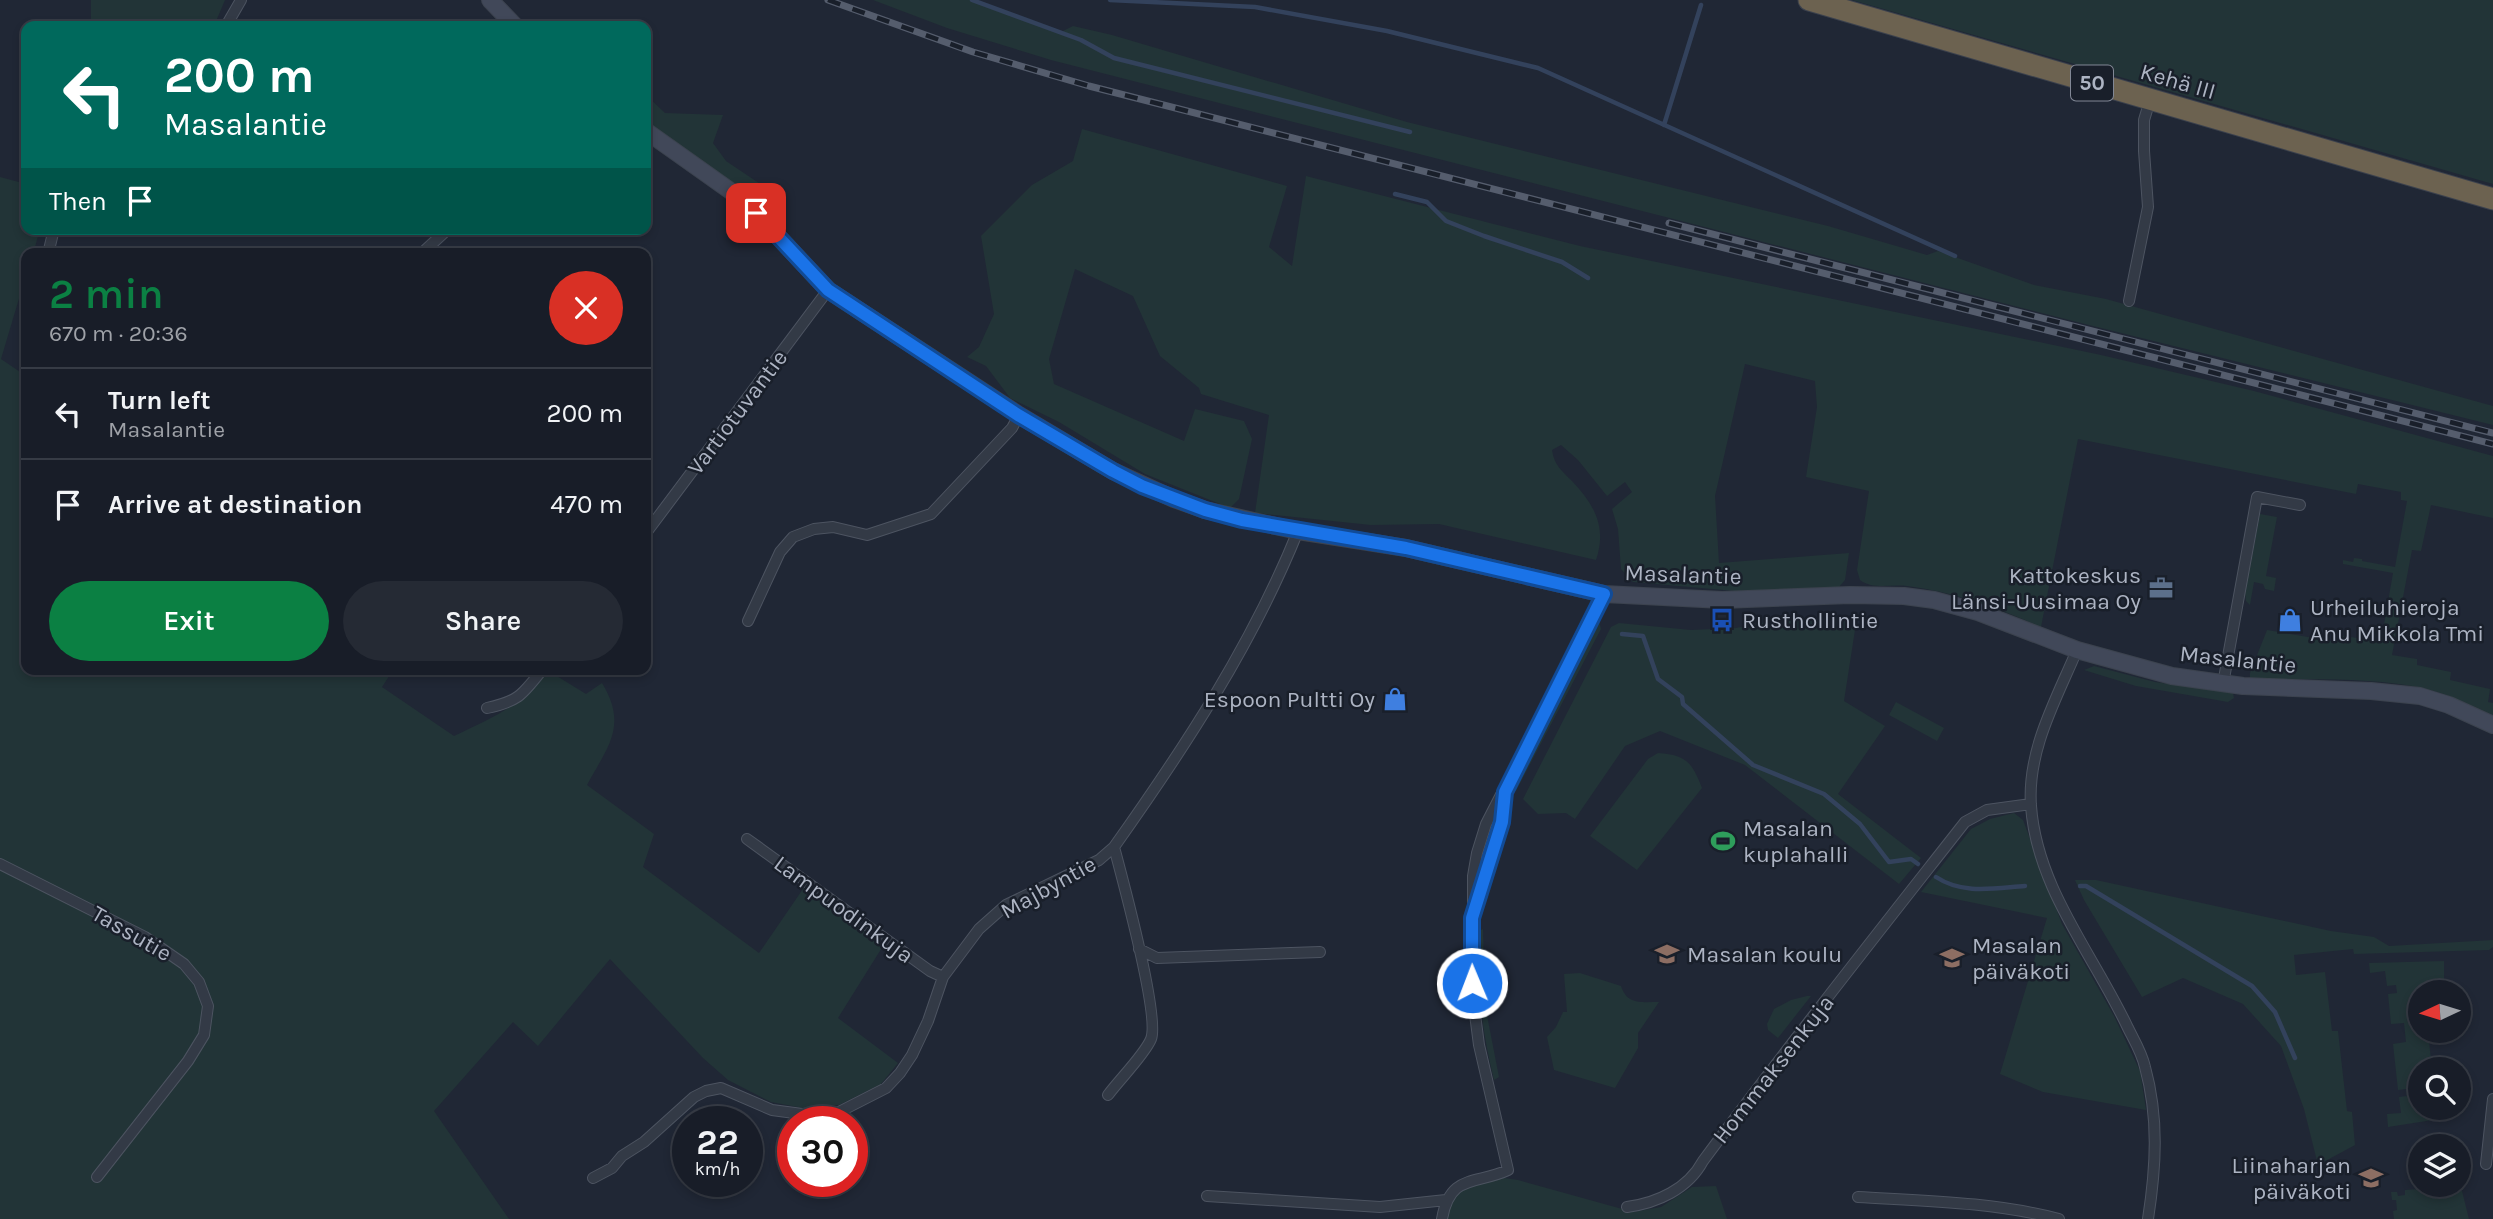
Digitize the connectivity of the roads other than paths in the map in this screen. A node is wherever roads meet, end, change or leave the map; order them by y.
1 (241, 0) edge
2 (490, 0) edge
3 (1809, 0) edge
4 (229, 21) edge
5 (510, 21) edge
6 (2150, 100) junction
7 (651, 135) edge
8 (2493, 199) edge
9 (442, 235) edge
10 (427, 248) edge
11 (828, 290) junction
12 (2129, 301) dead end
13 (1018, 415) junction
14 (2300, 505) dead end
15 (651, 526) edge
16 (1298, 531) junction
17 (1604, 594) junction
18 (748, 621) dead end
19 (2077, 650) junction
20 (538, 675) edge
21 (2223, 684) junction
22 (487, 708) dead end
23 (2493, 725) edge
24 (1505, 792) junction
25 (2031, 804) junction
26 (747, 839) dead end
27 (1114, 847) junction
28 (0, 864) edge
29 (1472, 918) junction
30 (1139, 949) junction
31 (1320, 952) dead end
32 (943, 977) junction
33 (1108, 1095) dead end
34 (2493, 1099) edge
35 (2486, 1164) dead end
36 (97, 1177) dead end
37 (593, 1178) dead end
38 (1207, 1196) dead end
39 (1858, 1197) dead end
40 (1446, 1200) junction
41 (1626, 1207) dead end
42 (1442, 1219) edge
43 (2059, 1219) edge
44 (2148, 1219) edge

1 - 4 street
2 - 5 street
3 - 6 highway, Kehä III / 50
6 - 8 highway, Kehä III / 50
6 - 12 street
7 - 11 street, Masalantie
9 - 10 street
11 - 13 street, Masalantie
11 - 15 street, Vartiotuvantie
13 - 16 street, Masalantie
13 - 18 street
14 - 21 street
16 - 17 street, Masalantie
16 - 27 street, Majbyntie
17 - 19 street, Masalantie
17 - 24 street
19 - 21 street, Masalantie
19 - 25 street
20 - 22 street
21 - 23 street, Masalantie
24 - 29 street
24 - 29 street
25 - 41 street, Hommaksenkuja
25 - 44 street
26 - 32 street, Lampuodinkuja
27 - 30 street
27 - 32 street, Majbyntie
28 - 36 street, Tassutie
29 - 40 street
30 - 31 street
30 - 33 street
32 - 37 street, Majbyntie
34 - 35 street
38 - 40 street
39 - 43 street
40 - 42 street

